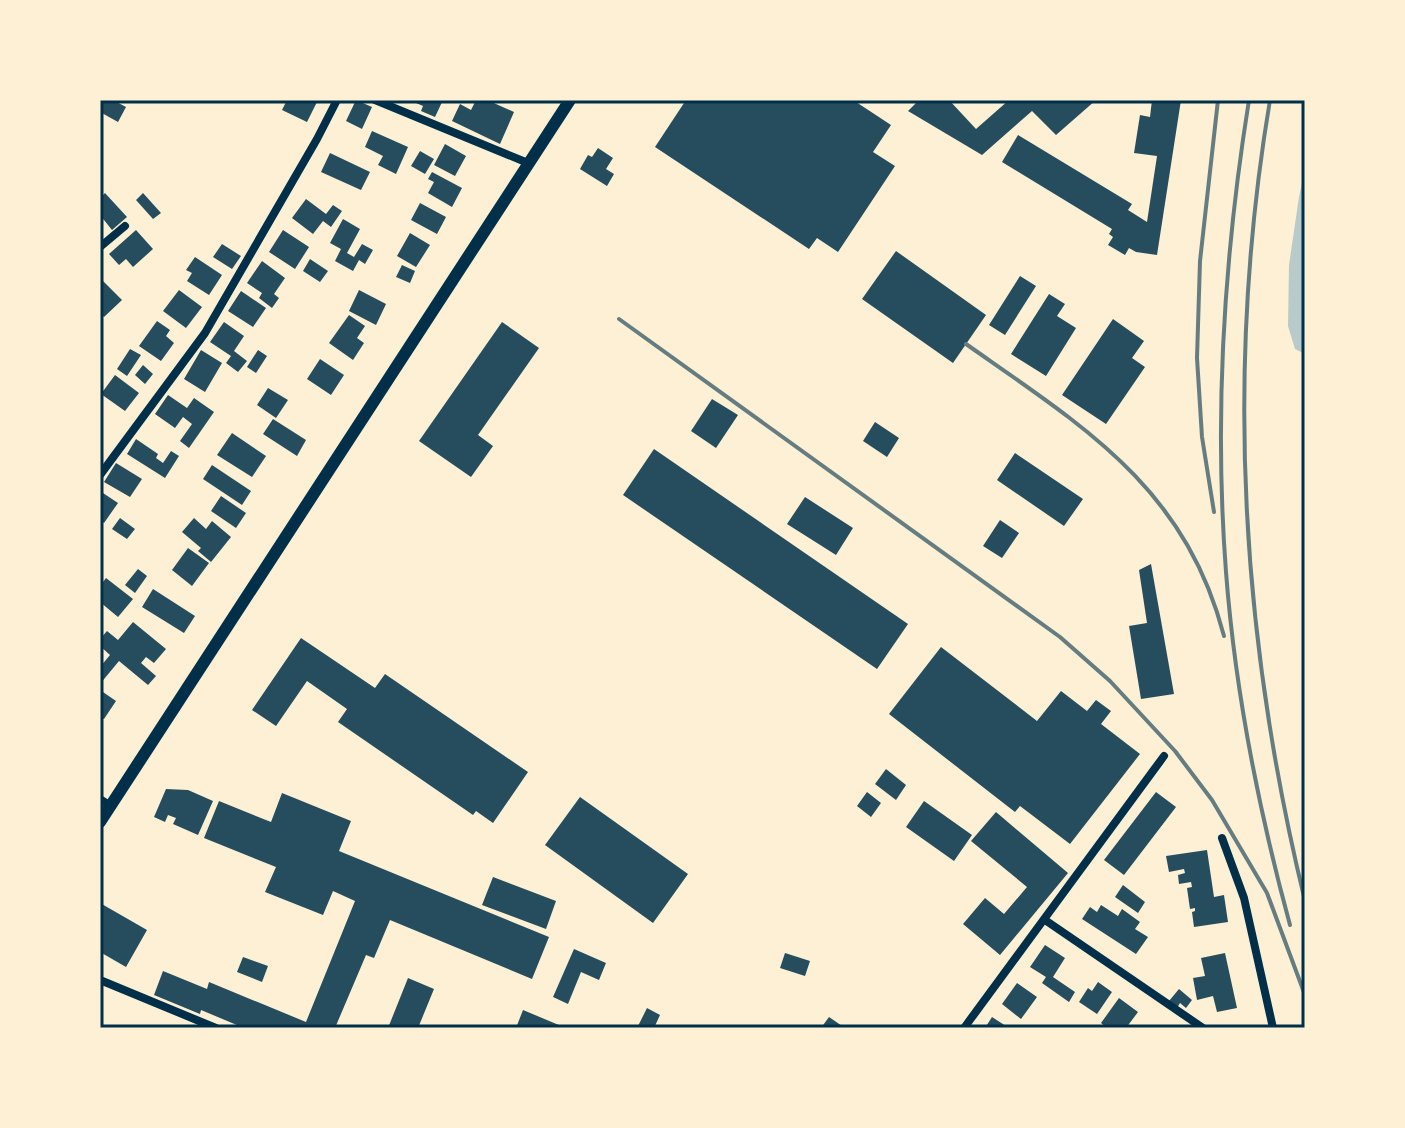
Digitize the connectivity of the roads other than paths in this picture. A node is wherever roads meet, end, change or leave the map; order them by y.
1 (337, 100) edge
2 (375, 100) edge
3 (570, 100) edge
4 (528, 163) junction
5 (125, 226) dead end
6 (100, 247) edge
7 (100, 475) edge
8 (1164, 756) dead end
9 (106, 802) edge
10 (100, 822) edge
11 (1222, 838) dead end
12 (1045, 920) junction
13 (100, 980) edge
14 (216, 1028) edge
15 (964, 1028) edge
16 (1203, 1028) edge
17 (1273, 1028) edge

1 - 7 street
2 - 4 street
3 - 4 main road
4 - 9 main road
5 - 6 street
8 - 12 street
9 - 10 main road
11 - 17 street
12 - 15 street
12 - 16 street
13 - 14 street

